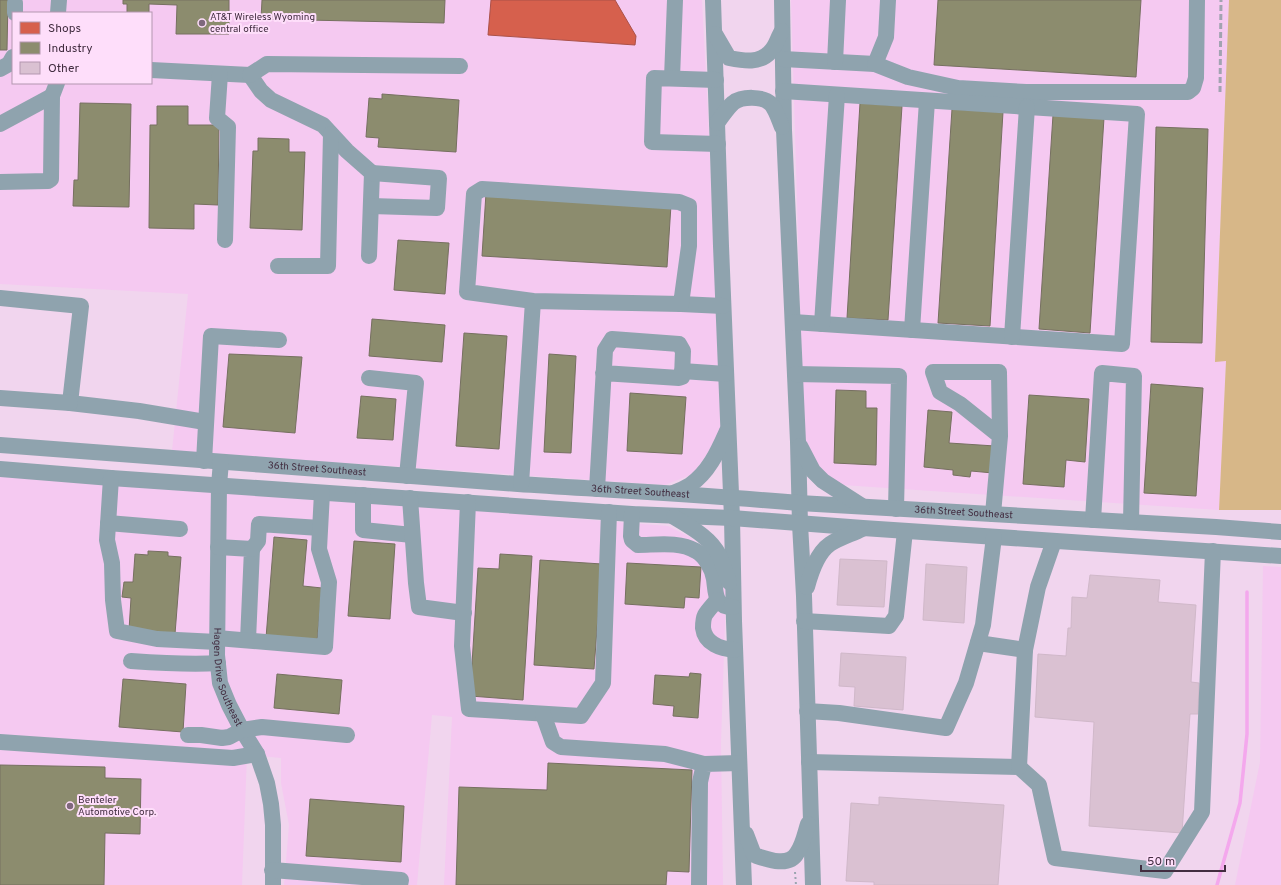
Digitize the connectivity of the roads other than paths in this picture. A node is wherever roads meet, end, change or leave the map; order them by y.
1 (58, 0) edge
2 (675, 0) edge
3 (713, 0) edge
4 (782, 0) edge
5 (838, 0) edge
6 (888, 0) edge
7 (1197, 0) edge
8 (58, 12) edge
9 (783, 28) junction
10 (714, 32) junction
11 (12, 59) edge
12 (783, 59) junction
13 (835, 62) junction
14 (876, 64) junction
15 (460, 66) dead end
16 (0, 69) edge
17 (152, 70) edge
18 (220, 74) junction
19 (250, 75) junction
20 (672, 78) junction
21 (716, 80) junction
22 (55, 90) edge
23 (783, 91) junction
24 (837, 95) junction
25 (927, 100) junction
26 (1027, 107) junction
27 (717, 123) junction
28 (0, 124) edge
29 (784, 130) junction
30 (331, 134) junction
31 (718, 144) junction
32 (372, 173) junction
33 (0, 182) edge
34 (371, 206) junction
35 (225, 240) dead end
36 (369, 256) dead end
37 (278, 266) dead end
38 (0, 298) edge
39 (533, 301) junction
40 (681, 304) junction
41 (723, 306) junction
42 (793, 322) junction
43 (822, 324) junction
44 (912, 330) junction
45 (1012, 337) junction
46 (279, 340) dead end
47 (682, 371) junction
48 (603, 373) junction
49 (726, 374) junction
50 (795, 374) junction
51 (368, 378) dead end
52 (0, 398) edge
53 (70, 404) junction
54 (205, 422) junction
55 (728, 428) junction
56 (1000, 436) junction
57 (798, 442) junction
58 (0, 445) edge
59 (204, 461) junction
60 (221, 462) junction
61 (0, 469) edge
62 (407, 476) junction
63 (111, 478) junction
64 (521, 484) junction
65 (219, 486) junction
66 (597, 489) junction
67 (322, 492) junction
68 (673, 493) junction
69 (363, 495) junction
70 (731, 497) junction
71 (410, 498) junction
72 (468, 502) junction
73 (799, 503) junction
74 (864, 507) junction
75 (896, 509) junction
76 (609, 512) junction
77 (632, 514) junction
78 (993, 514) junction
79 (672, 516) junction
80 (732, 518) junction
81 (1093, 520) junction
82 (1131, 522) junction
83 (108, 524) junction
84 (800, 524) junction
85 (320, 528) junction
86 (863, 528) junction
87 (180, 529) dead end
88 (905, 531) junction
89 (1281, 532) edge
90 (412, 534) junction
91 (994, 537) junction
92 (1054, 541) junction
93 (218, 547) junction
94 (252, 549) junction
95 (1214, 551) junction
96 (1281, 556) edge
97 (804, 596) junction
98 (733, 599) junction
99 (717, 600) junction
100 (464, 613) junction
101 (804, 620) junction
102 (217, 640) junction
103 (248, 640) junction
104 (978, 643) junction
105 (735, 650) junction
106 (1025, 650) junction
107 (131, 661) dead end
108 (218, 663) junction
109 (807, 711) junction
110 (544, 714) junction
111 (242, 730) junction
112 (188, 735) dead end
113 (347, 735) dead end
114 (0, 742) edge
115 (257, 754) junction
116 (809, 762) junction
117 (739, 763) junction
118 (704, 764) junction
119 (1018, 767) junction
120 (811, 817) junction
121 (742, 824) junction
122 (272, 878) edge
123 (300, 879) edge
124 (400, 885) edge
125 (698, 885) edge
126 (744, 885) edge
127 (813, 885) edge

1 - 8 street
2 - 20 street
3 - 10 street
4 - 9 street
5 - 13 street
6 - 14 street
7 - 14 street
9 - 10 street
9 - 12 street
10 - 21 street
11 - 16 street
12 - 13 street
12 - 23 street
13 - 14 street
15 - 19 street
17 - 18 street
18 - 19 street
18 - 35 street
19 - 30 street
20 - 21 street
20 - 31 street
21 - 27 street
22 - 28 street
22 - 33 street
23 - 24 street
23 - 29 street
24 - 25 street
24 - 43 street
25 - 26 street
25 - 44 street
26 - 45 street
26 - 45 street
27 - 29 street
27 - 31 street
29 - 42 street
30 - 32 street
30 - 37 street
31 - 41 street
32 - 34 street
32 - 34 street
34 - 36 street
38 - 53 street
39 - 40 street
39 - 40 street
39 - 64 street
40 - 41 street
41 - 49 street
42 - 43 street
42 - 50 street
43 - 44 street
44 - 45 street
46 - 54 street
47 - 48 street
47 - 48 street
47 - 49 street
48 - 66 street
49 - 55 street
50 - 57 street
50 - 75 street
51 - 62 street
52 - 53 street
53 - 54 street
54 - 59 street
55 - 68 street
55 - 70 street
56 - 56 street
56 - 78 street
57 - 73 street
57 - 74 street
58 - 59 street, 36th Street Southeast
59 - 60 street, 36th Street Southeast
60 - 62 street, 36th Street Southeast
60 - 65 street, Hagen Drive Southeast
61 - 63 street
62 - 64 street, 36th Street Southeast
63 - 65 street
63 - 83 street
64 - 66 street, 36th Street Southeast
65 - 67 street
65 - 93 street, Hagen Drive Southeast
66 - 68 street, 36th Street Southeast
67 - 69 street
67 - 85 street
68 - 70 street, 36th Street Southeast
69 - 71 street
69 - 90 street
70 - 73 street, 36th Street Southeast
70 - 80 street
71 - 72 street
71 - 90 street
72 - 76 street
72 - 100 street
73 - 74 street, 36th Street Southeast
73 - 84 street
74 - 75 street, 36th Street Southeast
75 - 78 street, 36th Street Southeast
76 - 77 street
76 - 110 street
77 - 79 street
77 - 99 street
78 - 81 street, 36th Street Southeast
79 - 80 street
79 - 98 street
80 - 84 street
80 - 98 street
81 - 82 street, 36th Street Southeast
81 - 82 street
82 - 89 street, 36th Street Southeast
83 - 87 street
83 - 102 street
84 - 86 street
84 - 97 street
85 - 94 street
85 - 103 street
86 - 88 street
86 - 97 street
88 - 91 street
88 - 101 street
90 - 100 street
91 - 92 street
91 - 104 street
92 - 95 street
92 - 106 street
93 - 94 street
93 - 102 street, Hagen Drive Southeast
94 - 103 street
95 - 96 street
95 - 119 street
97 - 101 street
98 - 99 street
98 - 105 street
99 - 105 street
100 - 110 street
101 - 109 street
102 - 103 street
102 - 108 street, Hagen Drive Southeast
104 - 106 street
104 - 109 street
105 - 117 street
106 - 119 street
107 - 108 street
108 - 111 street, Hagen Drive Southeast
109 - 116 street
110 - 118 street
111 - 112 street
111 - 113 street
111 - 115 street, Hagen Drive Southeast
114 - 115 street
115 - 122 street, Hagen Drive Southeast
116 - 119 street
116 - 120 street
117 - 118 street
117 - 121 street
118 - 125 street
120 - 121 street
120 - 127 street
121 - 126 street
122 - 123 street
123 - 124 street

